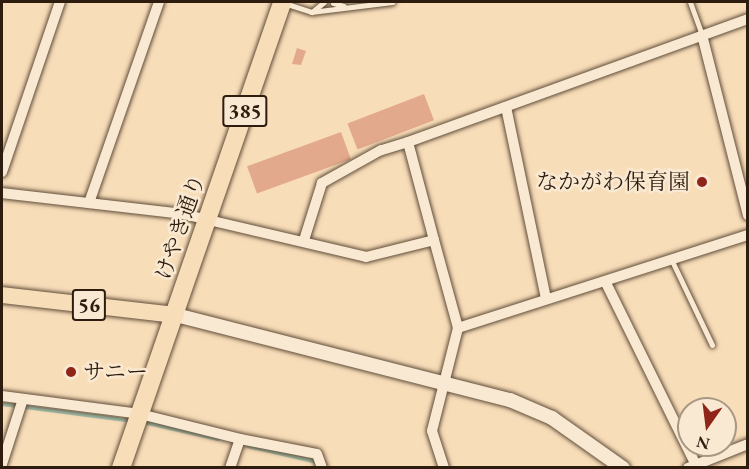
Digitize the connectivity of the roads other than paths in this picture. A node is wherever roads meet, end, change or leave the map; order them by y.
1 (60, 2) edge
2 (159, 2) edge
3 (282, 2) edge
4 (324, 2) edge
5 (331, 2) edge
6 (343, 2) edge
7 (392, 2) edge
8 (690, 2) edge
9 (349, 7) junction
10 (311, 12) junction
11 (747, 19) edge
12 (702, 35) junction
13 (506, 108) junction
14 (408, 142) junction
15 (2, 172) edge
16 (2, 193) edge
17 (89, 203) junction
18 (747, 215) edge
19 (207, 220) junction
20 (747, 235) edge
21 (304, 240) junction
22 (434, 240) junction
23 (672, 261) junction
24 (606, 283) junction
25 (2, 295) edge
26 (546, 299) junction
27 (176, 315) junction
28 (458, 328) junction
29 (712, 345) dead end
30 (445, 383) junction
31 (2, 396) edge
32 (23, 399) junction
33 (140, 414) junction
34 (240, 438) junction
35 (747, 444) edge
36 (2, 464) edge
37 (692, 466) edge
38 (122, 468) edge
39 (230, 468) edge
40 (322, 468) edge
41 (444, 468) edge
42 (623, 468) edge

1 - 15 street
2 - 17 street
3 - 10 lane
3 - 19 highway, けやき通り / 385
4 - 10 lane
5 - 6 lane
5 - 9 lane
7 - 9 lane
8 - 12 lane
9 - 10 lane
11 - 12 street
12 - 13 street
12 - 18 street
13 - 14 street
13 - 26 street
14 - 21 street
14 - 22 street
16 - 17 street
17 - 19 street
19 - 21 street
19 - 27 highway, けやき通り / 385
20 - 23 street
21 - 22 street
22 - 28 street
23 - 24 street
23 - 29 lane
24 - 26 street
24 - 37 street
25 - 27 main road, 56
26 - 28 street
27 - 30 street
27 - 33 highway, けやき通り / 385
28 - 30 street
30 - 41 street
30 - 42 street
31 - 32 street
32 - 33 street
32 - 36 street
33 - 34 street
33 - 38 highway, けやき通り / 385
34 - 39 street
34 - 40 street
35 - 37 street

